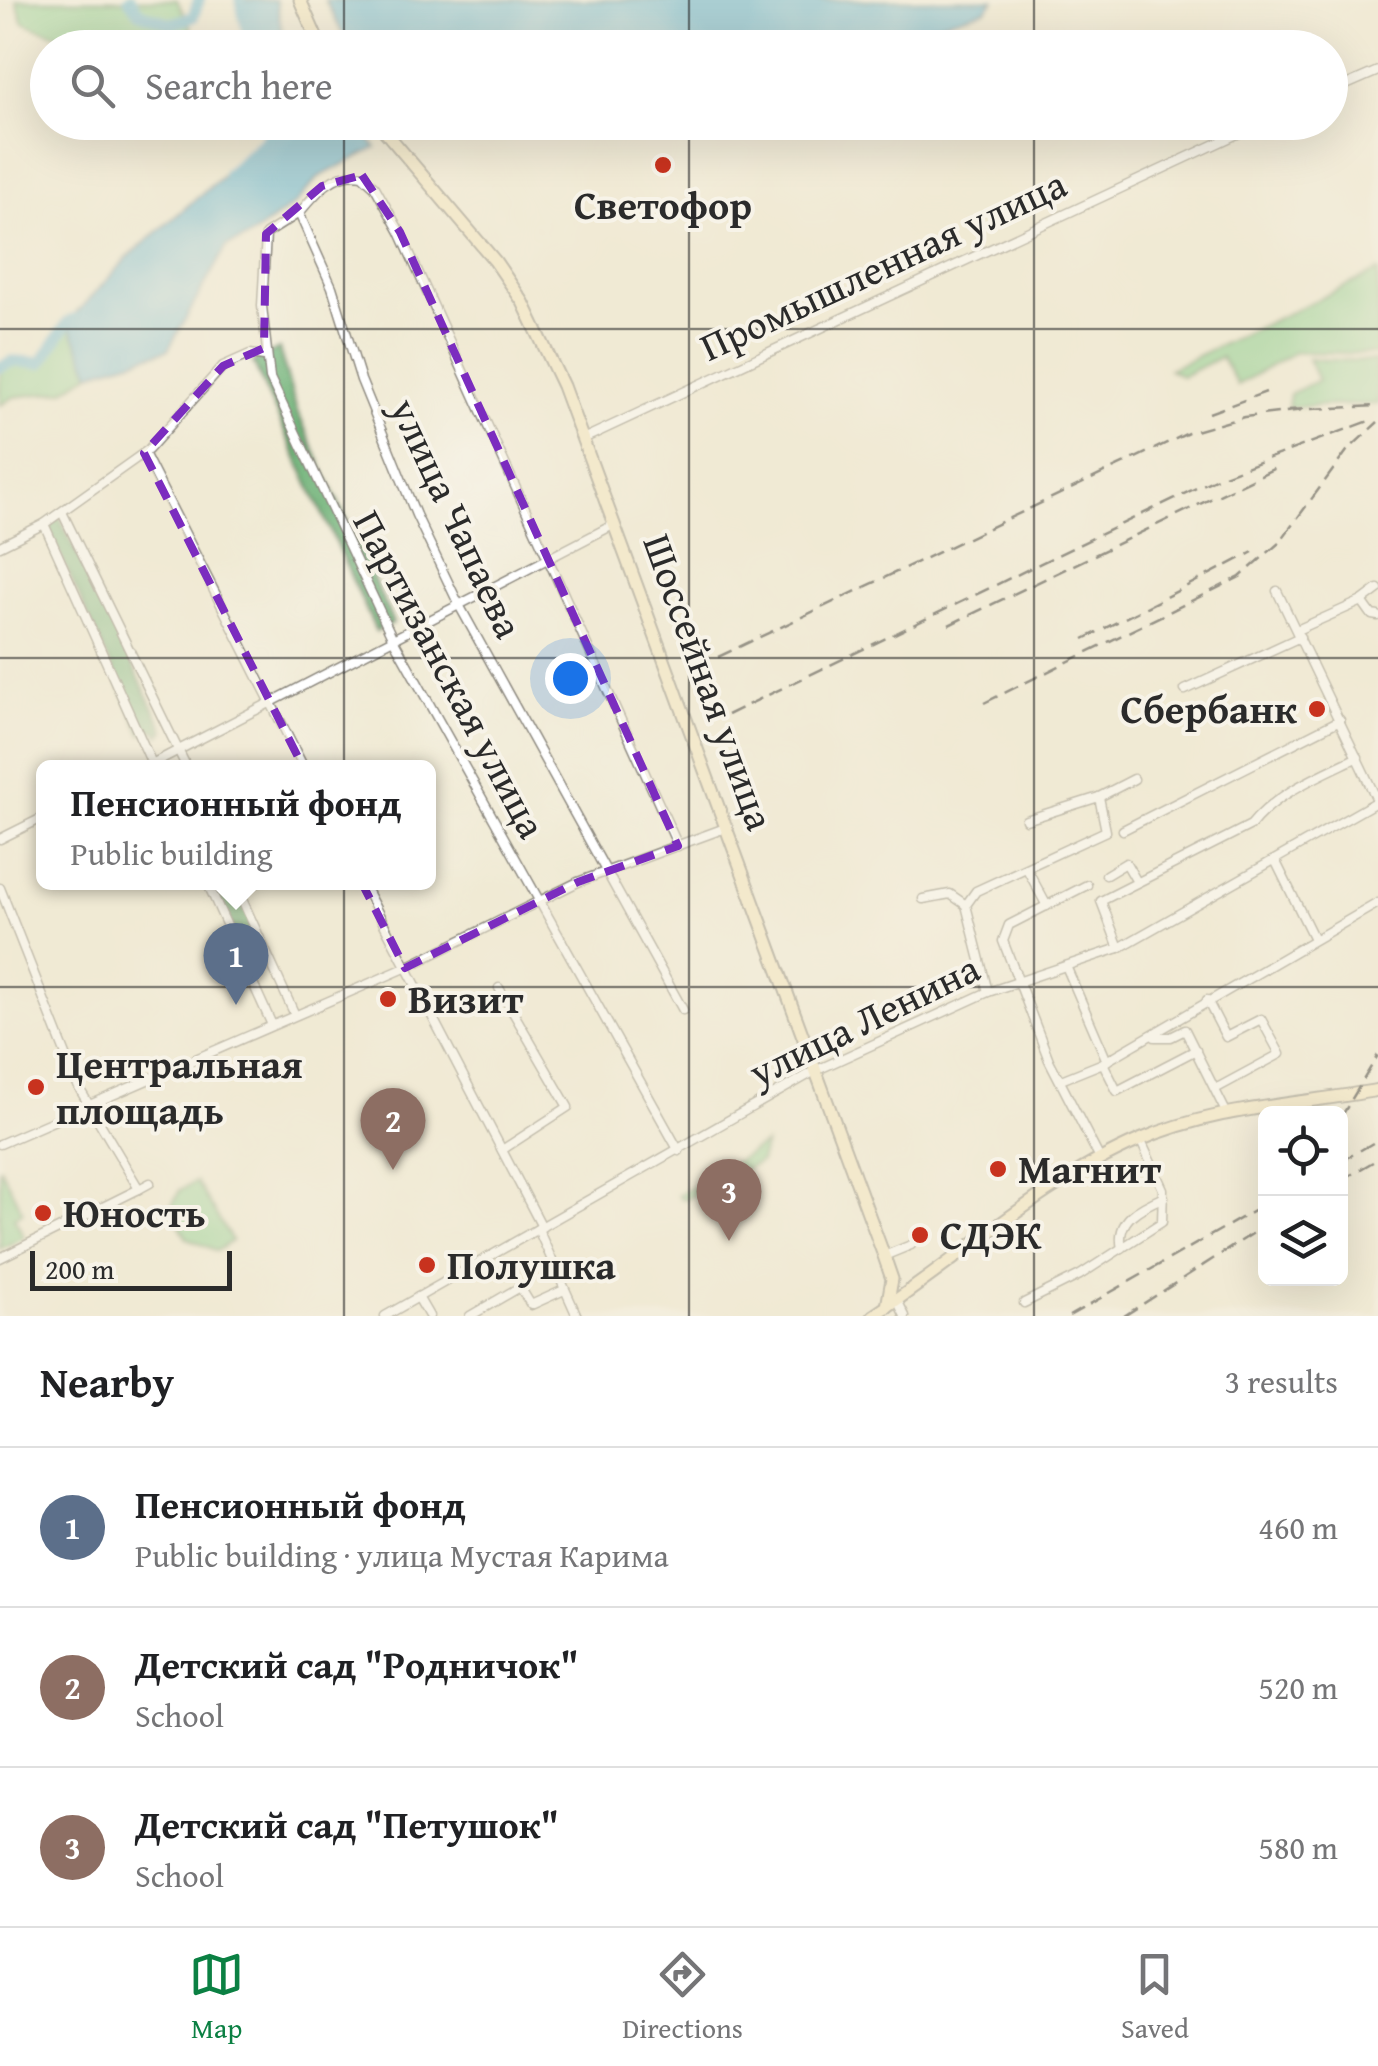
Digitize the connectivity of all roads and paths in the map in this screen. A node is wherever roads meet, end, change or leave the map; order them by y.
1 (300, 0) edge
2 (314, 30) edge
3 (1378, 71) edge
4 (1348, 84) edge
5 (392, 140) edge
6 (1223, 140) edge
7 (298, 213) junction
8 (264, 356) junction
9 (584, 438) junction
10 (144, 452) junction
11 (62, 512) junction
12 (44, 524) junction
13 (616, 524) junction
14 (0, 546) edge
15 (544, 558) junction
16 (1378, 589) edge
17 (1277, 591) dead end
18 (1362, 601) junction
19 (459, 605) junction
20 (1378, 616) edge
21 (1298, 634) junction
22 (392, 637) junction
23 (1186, 690) dead end
24 (272, 703) junction
25 (1340, 720) junction
26 (180, 750) junction
27 (1358, 758) junction
28 (147, 760) edge
29 (161, 760) edge
30 (184, 760) edge
31 (300, 760) edge
32 (1134, 779) dead end
33 (1099, 797) junction
34 (1378, 801) edge
35 (1026, 820) dead end
36 (36, 821) edge
37 (728, 828) junction
38 (1123, 830) dead end
39 (0, 839) edge
40 (678, 846) junction
41 (1276, 860) junction
42 (1027, 869) junction
43 (607, 872) junction
44 (1106, 875) dead end
45 (1137, 882) junction
46 (1087, 884) dead end
47 (0, 888) edge
48 (212, 890) edge
49 (238, 890) edge
50 (366, 890) edge
51 (923, 899) dead end
52 (536, 903) junction
53 (1378, 903) edge
54 (966, 906) junction
55 (1047, 906) junction
56 (1314, 940) junction
57 (1120, 948) junction
58 (1066, 966) junction
59 (405, 968) junction
60 (1016, 982) junction
61 (499, 988) dead end
62 (988, 992) junction
63 (1208, 1000) junction
64 (683, 1010) dead end
65 (295, 1015) junction
66 (272, 1025) junction
67 (1152, 1036) junction
68 (1196, 1050) junction
69 (1105, 1062) junction
70 (816, 1071) junction
71 (1061, 1080) junction
72 (1218, 1088) junction
73 (1378, 1090) edge
74 (87, 1104) junction
75 (1227, 1114) junction
76 (1140, 1140) junction
77 (0, 1144) edge
78 (502, 1150) junction
79 (678, 1151) junction
80 (1100, 1159) junction
81 (150, 1184) dead end
82 (139, 1190) junction
83 (1164, 1197) junction
84 (540, 1228) junction
85 (911, 1245) dead end
86 (1122, 1248) junction
87 (884, 1256) junction
88 (0, 1258) edge
89 (891, 1274) junction
90 (922, 1282) junction
91 (564, 1290) junction
92 (418, 1297) junction
93 (892, 1303) junction
94 (1024, 1303) dead end
95 (476, 1315) edge
96 (385, 1316) edge
97 (429, 1316) edge
98 (577, 1316) edge
99 (873, 1316) edge
100 (905, 1316) edge

1 - 2 main road
3 - 4 street
5 - 9 main road, Шоссейная улица
6 - 9 street, Промышленная улица
7 - 8 street, Партизанская улица
7 - 15 street
7 - 19 street, улица Чапаева
8 - 10 street
8 - 22 street, Партизанская улица
9 - 13 main road, Шоссейная улица
10 - 11 street
10 - 24 street
11 - 12 street
11 - 26 street
12 - 14 street
12 - 28 street
13 - 15 street
13 - 37 main road, Шоссейная улица
15 - 19 street
15 - 40 street
16 - 18 street
17 - 21 street
18 - 20 street
18 - 21 street
19 - 22 street
19 - 43 street, улица Чапаева
21 - 23 street
21 - 25 street
22 - 24 street
22 - 52 street, Партизанская улица
24 - 26 street
24 - 31 street
25 - 27 street
25 - 38 street
26 - 29 street
26 - 30 street
27 - 34 street
27 - 45 street
32 - 33 street
33 - 35 street
33 - 42 street
34 - 41 street, улица Ленина
36 - 39 street
37 - 40 street
37 - 70 main road, Шоссейная улица
40 - 43 street
41 - 56 street
41 - 57 street, улица Ленина
42 - 54 street
42 - 55 street
43 - 52 street
43 - 64 street, улица Чапаева
44 - 45 street
45 - 57 street
46 - 55 street
47 - 74 street
48 - 66 street
49 - 65 street
50 - 59 street
51 - 54 street
52 - 59 street
52 - 79 street, Партизанская улица
53 - 56 street
54 - 62 street
55 - 60 street
56 - 63 street
57 - 58 street, улица Ленина
58 - 60 street, улица Ленина
58 - 69 street
59 - 65 street
59 - 78 street
60 - 62 street, улица Ленина
60 - 71 street
61 - 78 street
62 - 70 street, улица Ленина
63 - 67 street
63 - 72 street
65 - 66 street
66 - 74 street
67 - 68 street
67 - 69 street
68 - 69 street
68 - 72 street
69 - 71 street
70 - 79 street, улица Ленина
70 - 87 main road, Шоссейная улица
71 - 80 street
72 - 75 street
73 - 75 main road
74 - 77 street
74 - 82 street
75 - 76 main road
76 - 80 main road
76 - 83 street
78 - 84 street
79 - 84 street, улица Ленина
80 - 90 main road
81 - 82 street
82 - 88 street
83 - 86 street
83 - 86 street
84 - 91 street
84 - 92 street, улица Ленина
85 - 87 street
86 - 94 street
87 - 89 main road, Шоссейная улица
89 - 90 main road
89 - 93 main road, Шоссейная улица
90 - 93 main road
91 - 95 street
91 - 98 street
92 - 96 street, улица Ленина
92 - 97 street
93 - 99 main road
93 - 100 street

